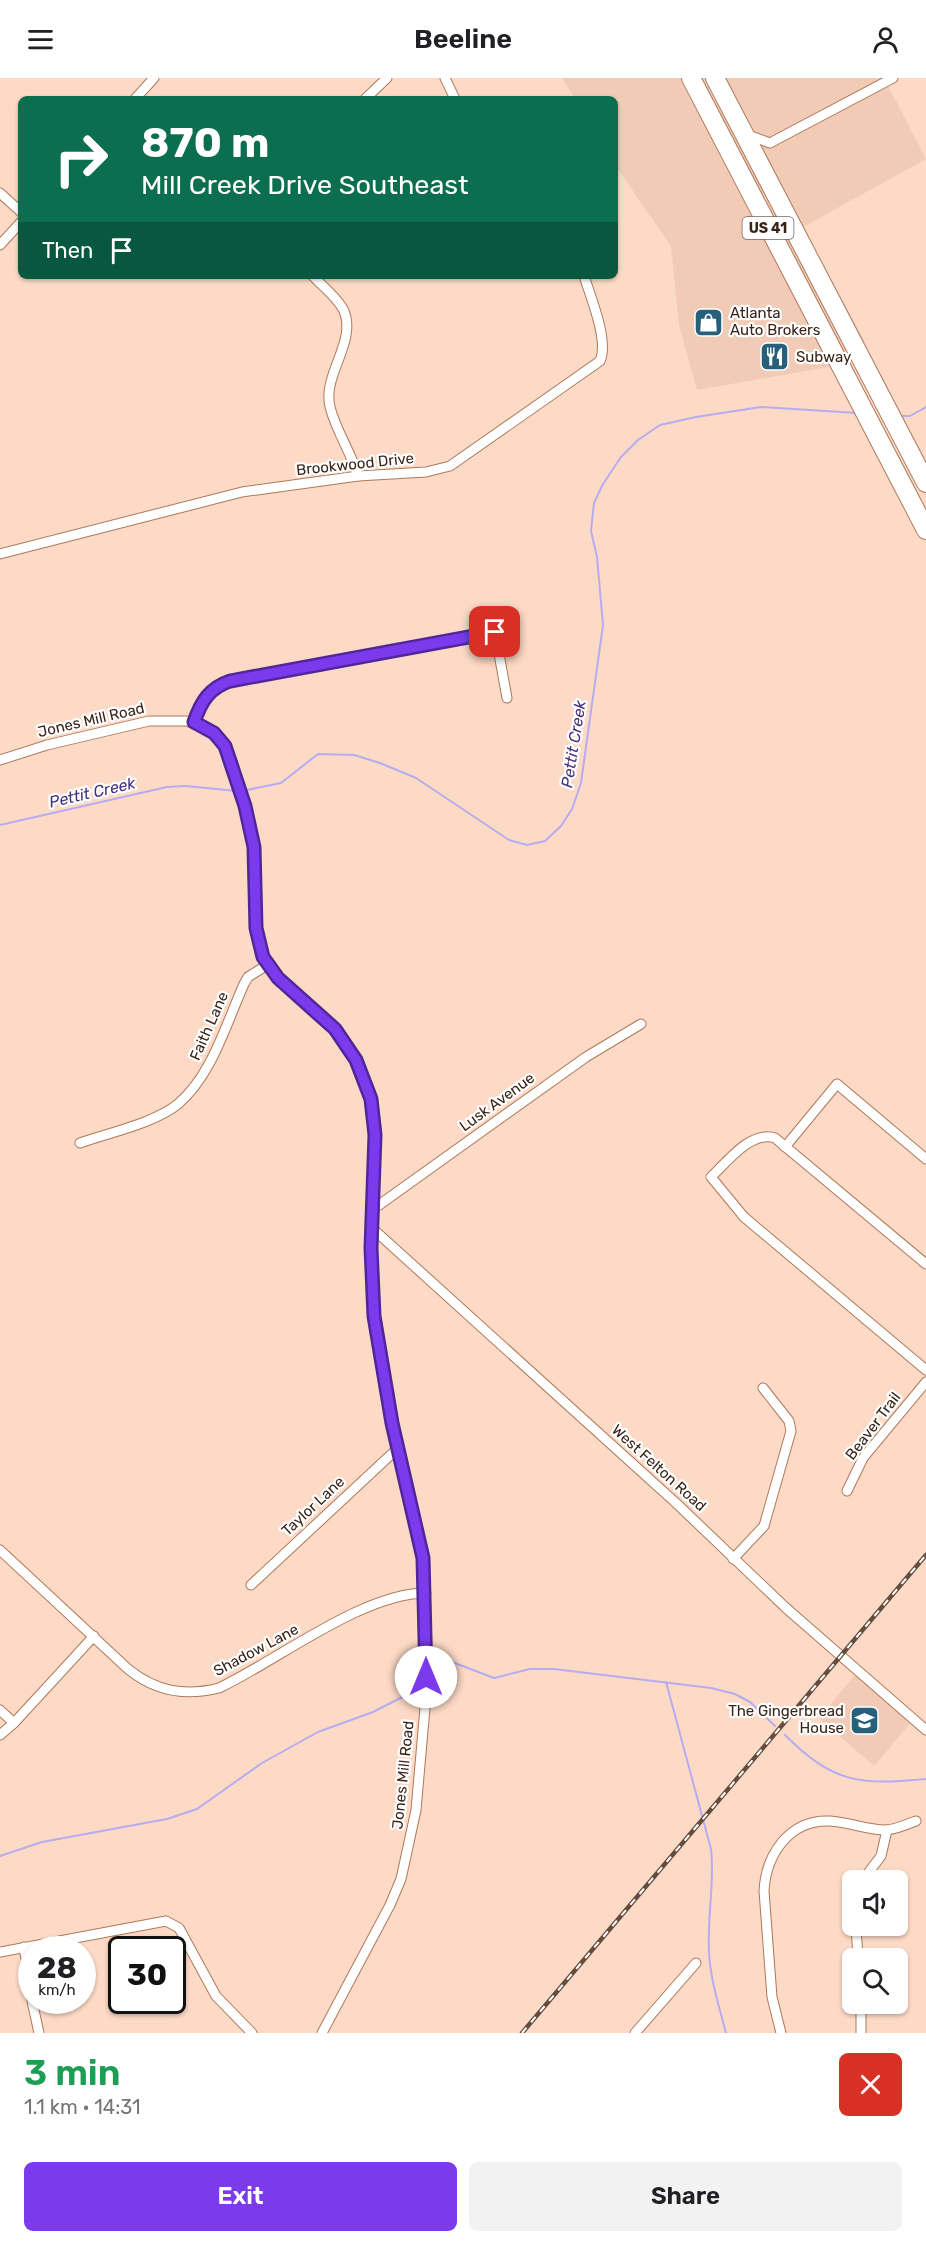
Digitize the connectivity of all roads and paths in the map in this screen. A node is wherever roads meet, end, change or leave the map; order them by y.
1 (154, 78) edge
2 (387, 78) edge
3 (445, 78) edge
4 (691, 78) edge
5 (704, 78) edge
6 (715, 78) edge
7 (893, 78) edge
8 (138, 96) edge
9 (368, 96) edge
10 (454, 96) edge
11 (741, 128) junction
12 (770, 143) junction
13 (765, 175) junction
14 (0, 193) edge
15 (18, 209) edge
16 (18, 225) edge
17 (0, 245) edge
18 (316, 279) edge
19 (585, 279) edge
20 (358, 476) junction
21 (926, 483) edge
22 (926, 530) edge
23 (0, 554) edge
24 (507, 698) dead end
25 (194, 722) junction
26 (0, 760) edge
27 (267, 965) junction
28 (641, 1024) dead end
29 (80, 1143) dead end
30 (785, 1147) junction
31 (926, 1159) edge
32 (372, 1205) junction
33 (372, 1228) junction
34 (926, 1264) edge
35 (926, 1370) edge
36 (926, 1382) edge
37 (763, 1388) dead end
38 (397, 1449) junction
39 (847, 1491) dead end
40 (0, 1550) edge
41 (733, 1559) junction
42 (251, 1585) dead end
43 (426, 1593) junction
44 (94, 1636) junction
45 (0, 1710) edge
46 (14, 1724) junction
47 (926, 1730) edge
48 (0, 1735) edge
49 (916, 1821) dead end
50 (887, 1830) junction
51 (870, 1870) edge
52 (82, 1936) edge
53 (18, 1948) edge
54 (0, 1952) edge
55 (696, 1963) dead end
56 (35, 2014) edge
57 (861, 2014) edge
58 (39, 2033) edge
59 (252, 2033) edge
60 (322, 2033) edge
61 (635, 2033) edge
62 (780, 2033) edge
63 (861, 2033) edge

1 - 8 street
2 - 9 street
3 - 10 street
4 - 22 highway, US 41
5 - 11 highway
6 - 11 highway, US 41
7 - 12 street
11 - 12 street
11 - 13 highway, US 41
12 - 13 street
13 - 21 highway, US 41
14 - 15 street
16 - 17 street
18 - 20 street
19 - 20 street, Brookwood Drive
20 - 23 street, Brookwood Drive
24 - 25 street
25 - 26 street, Jones Mill Road
25 - 27 street, Jones Mill Road
27 - 29 street, Faith Lane
27 - 32 street, Jones Mill Road
28 - 32 street, Lusk Avenue
30 - 31 street
30 - 34 street
30 - 35 street
32 - 33 street, Jones Mill Road
33 - 38 street, Jones Mill Road
33 - 41 street, West Felton Road
36 - 39 street, Beaver Trail
37 - 41 street
38 - 42 street, Taylor Lane
38 - 43 street, Jones Mill Road
40 - 44 street, Shadow Lane
41 - 47 street, West Felton Road
43 - 44 street, Shadow Lane
43 - 60 street, Jones Mill Road
44 - 46 street
45 - 46 street
46 - 48 street
49 - 50 street
50 - 51 street
50 - 62 street
52 - 59 street
53 - 54 street
55 - 61 street
56 - 58 street
57 - 63 street

